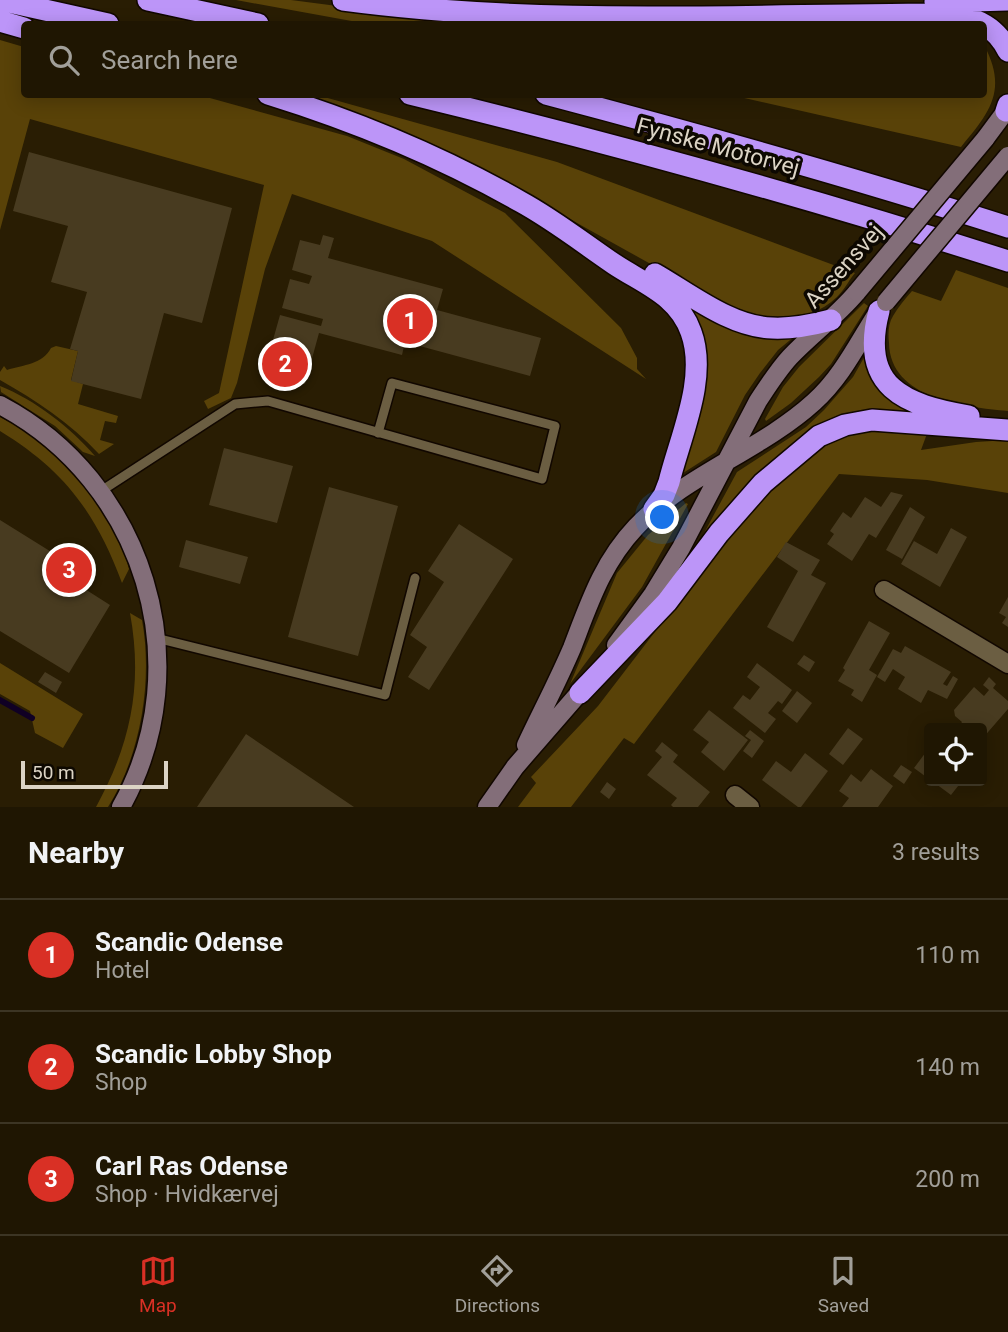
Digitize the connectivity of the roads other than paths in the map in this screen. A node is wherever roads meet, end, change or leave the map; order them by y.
1 (0, 0) edge
2 (148, 0) edge
3 (343, 0) edge
4 (1008, 0) edge
5 (667, 17) junction
6 (0, 21) edge
7 (94, 21) edge
8 (244, 21) edge
9 (979, 21) edge
10 (987, 25) edge
11 (21, 27) edge
12 (1008, 51) edge
13 (280, 98) edge
14 (426, 98) edge
15 (560, 98) edge
16 (1007, 108) edge
17 (1008, 156) edge
18 (548, 218) junction
19 (1008, 227) edge
20 (1008, 261) edge
21 (882, 307) junction
22 (831, 320) junction
23 (0, 405) edge
24 (1008, 419) edge
25 (1008, 430) edge
26 (378, 433) junction
27 (727, 461) junction
28 (102, 491) junction
29 (654, 509) junction
30 (415, 578) dead end
31 (884, 590) dead end
32 (156, 638) junction
33 (1008, 664) edge
34 (580, 693) junction
35 (515, 766) junction
36 (735, 795) dead end
37 (121, 807) edge
38 (487, 807) edge
39 (750, 807) edge

1 - 7 highway
2 - 8 highway
3 - 5 highway
4 - 5 highway
5 - 9 highway
6 - 11 highway
10 - 12 highway
13 - 18 highway
14 - 20 highway, Fynske Motorvej
15 - 19 highway, Fynske Motorvej
16 - 22 main road, Assensvej, bridge
17 - 21 main road, Assensvej, bridge
18 - 22 highway
18 - 29 highway
21 - 24 highway
21 - 27 main road, Assensvej
22 - 27 main road, Assensvej
23 - 28 main road
25 - 34 highway
26 - 26 lane
26 - 28 lane
27 - 29 main road, Assensvej
27 - 34 main road, Assensvej
28 - 32 main road
29 - 35 main road, Assensvej
30 - 32 lane
31 - 33 street
32 - 37 main road
34 - 35 main road, Assensvej
35 - 38 main road, Assensvej
36 - 39 street

